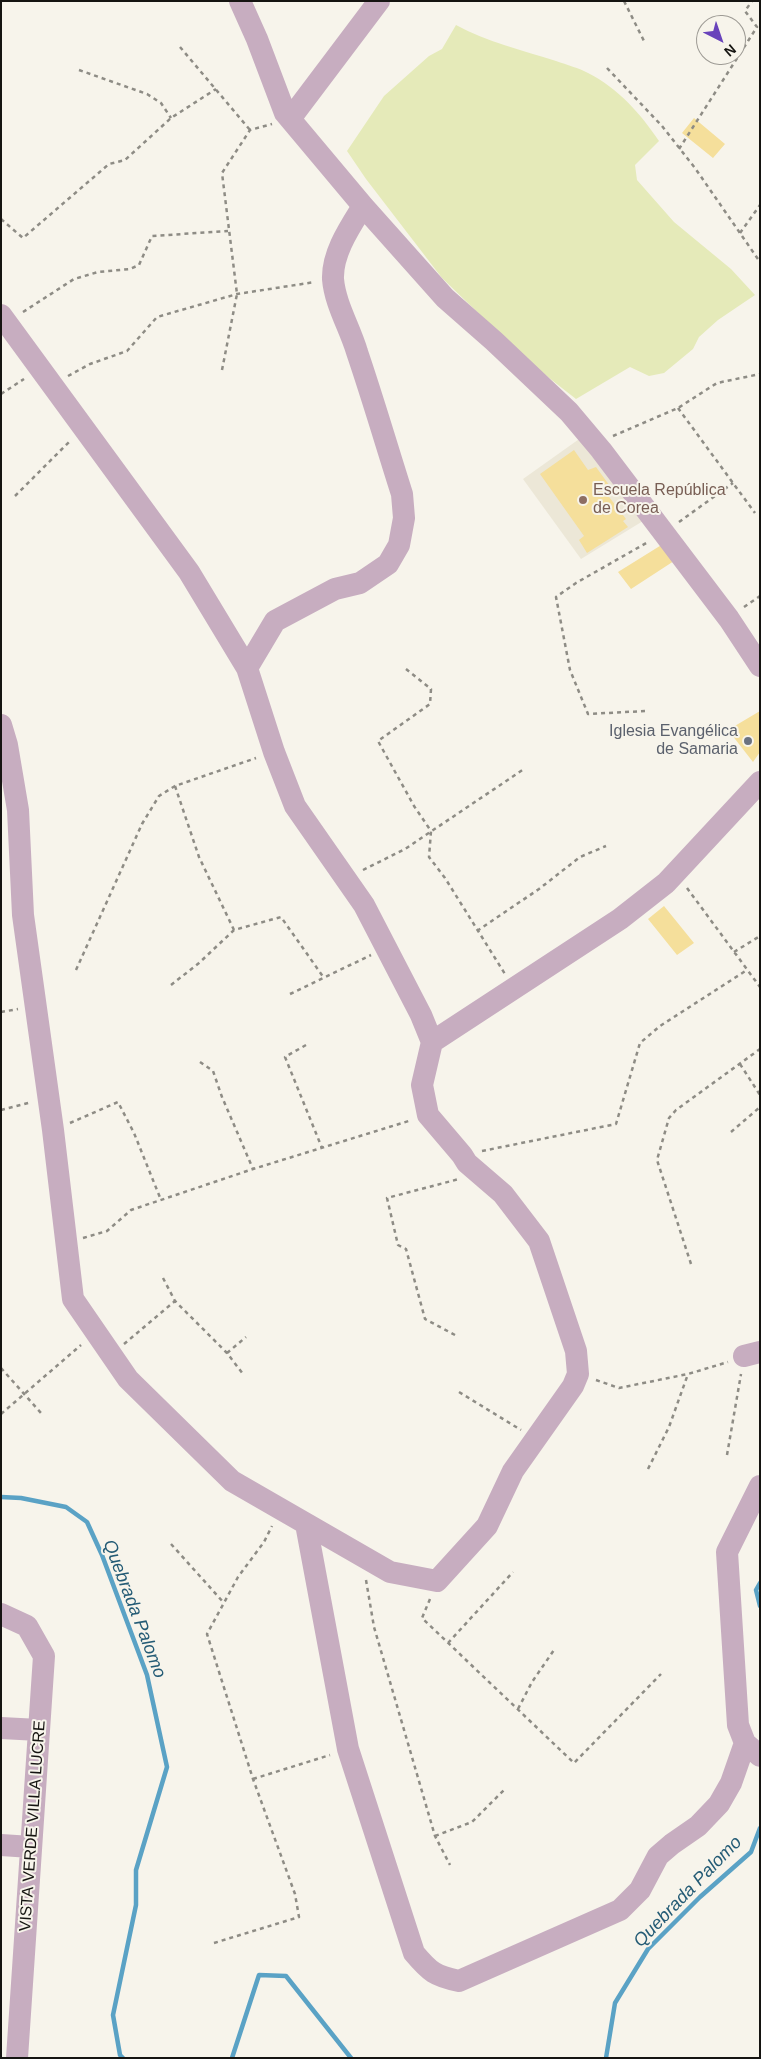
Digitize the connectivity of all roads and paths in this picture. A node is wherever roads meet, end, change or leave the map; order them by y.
1 (240, 1) edge
2 (379, 1) edge
3 (624, 1) edge
4 (752, 1) edge
5 (646, 44) dead end
6 (180, 47) dead end
7 (606, 68) dead end
8 (80, 70) dead end
9 (216, 89) junction
10 (171, 118) junction
11 (290, 119) junction
12 (250, 130) junction
13 (679, 148) junction
14 (363, 206) junction
15 (760, 206) edge
16 (1, 219) edge
17 (228, 231) junction
18 (740, 233) junction
19 (760, 262) edge
20 (333, 279) junction
21 (237, 294) junction
22 (4, 319) edge
23 (222, 370) dead end
24 (760, 374) edge
25 (46, 377) junction
26 (1, 394) edge
27 (678, 408) junction
28 (83, 428) junction
29 (596, 443) junction
30 (733, 483) junction
31 (15, 496) dead end
32 (756, 514) dead end
33 (664, 533) junction
34 (760, 666) edge
35 (247, 668) junction
36 (406, 669) dead end
37 (645, 711) dead end
38 (1, 724) edge
39 (274, 752) junction
40 (524, 769) dead end
41 (760, 782) edge
42 (175, 786) junction
43 (431, 832) junction
44 (606, 846) dead end
45 (676, 872) junction
46 (346, 879) junction
47 (234, 930) junction
48 (477, 931) junction
49 (760, 936) edge
50 (386, 948) junction
51 (734, 952) junction
52 (76, 970) dead end
53 (747, 970) junction
54 (324, 978) junction
55 (171, 985) dead end
56 (760, 987) edge
57 (514, 988) junction
58 (290, 994) dead end
59 (432, 1042) junction
60 (306, 1046) dead end
61 (760, 1049) edge
62 (200, 1062) dead end
63 (740, 1064) junction
64 (760, 1094) edge
65 (48, 1098) junction
66 (760, 1107) edge
67 (1, 1110) edge
68 (428, 1115) junction
69 (53, 1130) junction
70 (731, 1132) dead end
71 (322, 1148) junction
72 (462, 1155) junction
73 (253, 1168) junction
74 (479, 1173) junction
75 (161, 1200) junction
76 (67, 1243) junction
77 (691, 1264) dead end
78 (163, 1278) dead end
79 (176, 1301) junction
80 (96, 1333) junction
81 (455, 1335) dead end
82 (246, 1337) dead end
83 (227, 1353) junction
84 (111, 1354) junction
85 (752, 1354) edge
86 (1, 1368) edge
87 (244, 1374) dead end
88 (578, 1374) junction
89 (688, 1374) junction
90 (459, 1392) dead end
91 (24, 1393) junction
92 (1, 1414) edge
93 (41, 1414) dead end
94 (535, 1439) junction
95 (727, 1455) dead end
96 (648, 1469) dead end
97 (760, 1486) edge
98 (281, 1509) junction
99 (306, 1524) junction
100 (171, 1544) dead end
101 (362, 1556) junction
102 (512, 1572) dead end
103 (437, 1581) junction
104 (224, 1603) junction
105 (1, 1614) edge
106 (448, 1643) junction
107 (554, 1650) dead end
108 (661, 1674) dead end
109 (518, 1709) junction
110 (1, 1728) edge
111 (39, 1730) junction
112 (348, 1749) junction
113 (753, 1751) edge
114 (253, 1779) junction
115 (504, 1790) dead end
116 (435, 1836) junction
117 (1, 1846) edge
118 (31, 1846) junction
119 (450, 1865) dead end
120 (214, 1943) dead end
121 (17, 2058) edge

1 - 11 street
2 - 11 street
3 - 5 path
4 - 13 path
6 - 9 path
7 - 13 path
8 - 10 path
9 - 10 path
9 - 12 path
10 - 16 path
11 - 12 path
11 - 14 street
12 - 17 path
13 - 18 path
14 - 20 street
14 - 29 street
15 - 18 path
17 - 21 path
17 - 22 path
18 - 19 path
20 - 21 path
20 - 35 street
21 - 23 path
21 - 25 path
22 - 25 street
24 - 27 path
25 - 26 path
25 - 28 street
27 - 29 path
27 - 30 path
28 - 31 path
28 - 35 street
29 - 33 street
30 - 32 path
30 - 33 path
33 - 34 street
33 - 37 path
35 - 39 street
36 - 43 path
38 - 65 street
39 - 42 path
39 - 46 street
40 - 43 path
41 - 45 street
42 - 47 path
42 - 52 path
43 - 46 path
43 - 48 path
44 - 48 path
45 - 51 path
45 - 57 street
46 - 50 street
47 - 54 path
47 - 55 path
48 - 57 path
49 - 51 path
50 - 54 path
50 - 59 street
51 - 53 path
53 - 56 path
53 - 72 path
54 - 58 path
57 - 59 street
59 - 68 street
60 - 71 path
61 - 63 path
62 - 73 path
63 - 64 path
63 - 77 path
65 - 67 path
65 - 69 street
66 - 70 path
68 - 71 path
68 - 72 street
69 - 75 path
69 - 76 street
71 - 73 path
72 - 74 street
73 - 75 path
74 - 81 path
74 - 88 street
75 - 76 path
76 - 80 street
78 - 79 path
79 - 83 path
79 - 84 path
80 - 84 street
80 - 91 path
82 - 83 path
83 - 87 path
84 - 98 street
85 - 89 path
85 - 95 path
86 - 91 path
88 - 89 path
88 - 94 street
89 - 96 path
90 - 94 path
91 - 92 path
91 - 93 path
94 - 103 street
97 - 113 street
98 - 99 street
98 - 104 path
99 - 101 street
99 - 112 street
100 - 104 path
101 - 103 street
101 - 116 path
102 - 106 path
103 - 106 path
104 - 114 path
105 - 111 street, VISTA VERDE VILLA LUCRE
106 - 109 path
107 - 109 path
108 - 109 path
110 - 111 street
111 - 118 street, VISTA VERDE VILLA LUCRE
112 - 113 street
112 - 114 path
114 - 120 path
115 - 116 path
116 - 119 path
117 - 118 street
118 - 121 street, VISTA VERDE VILLA LUCRE

